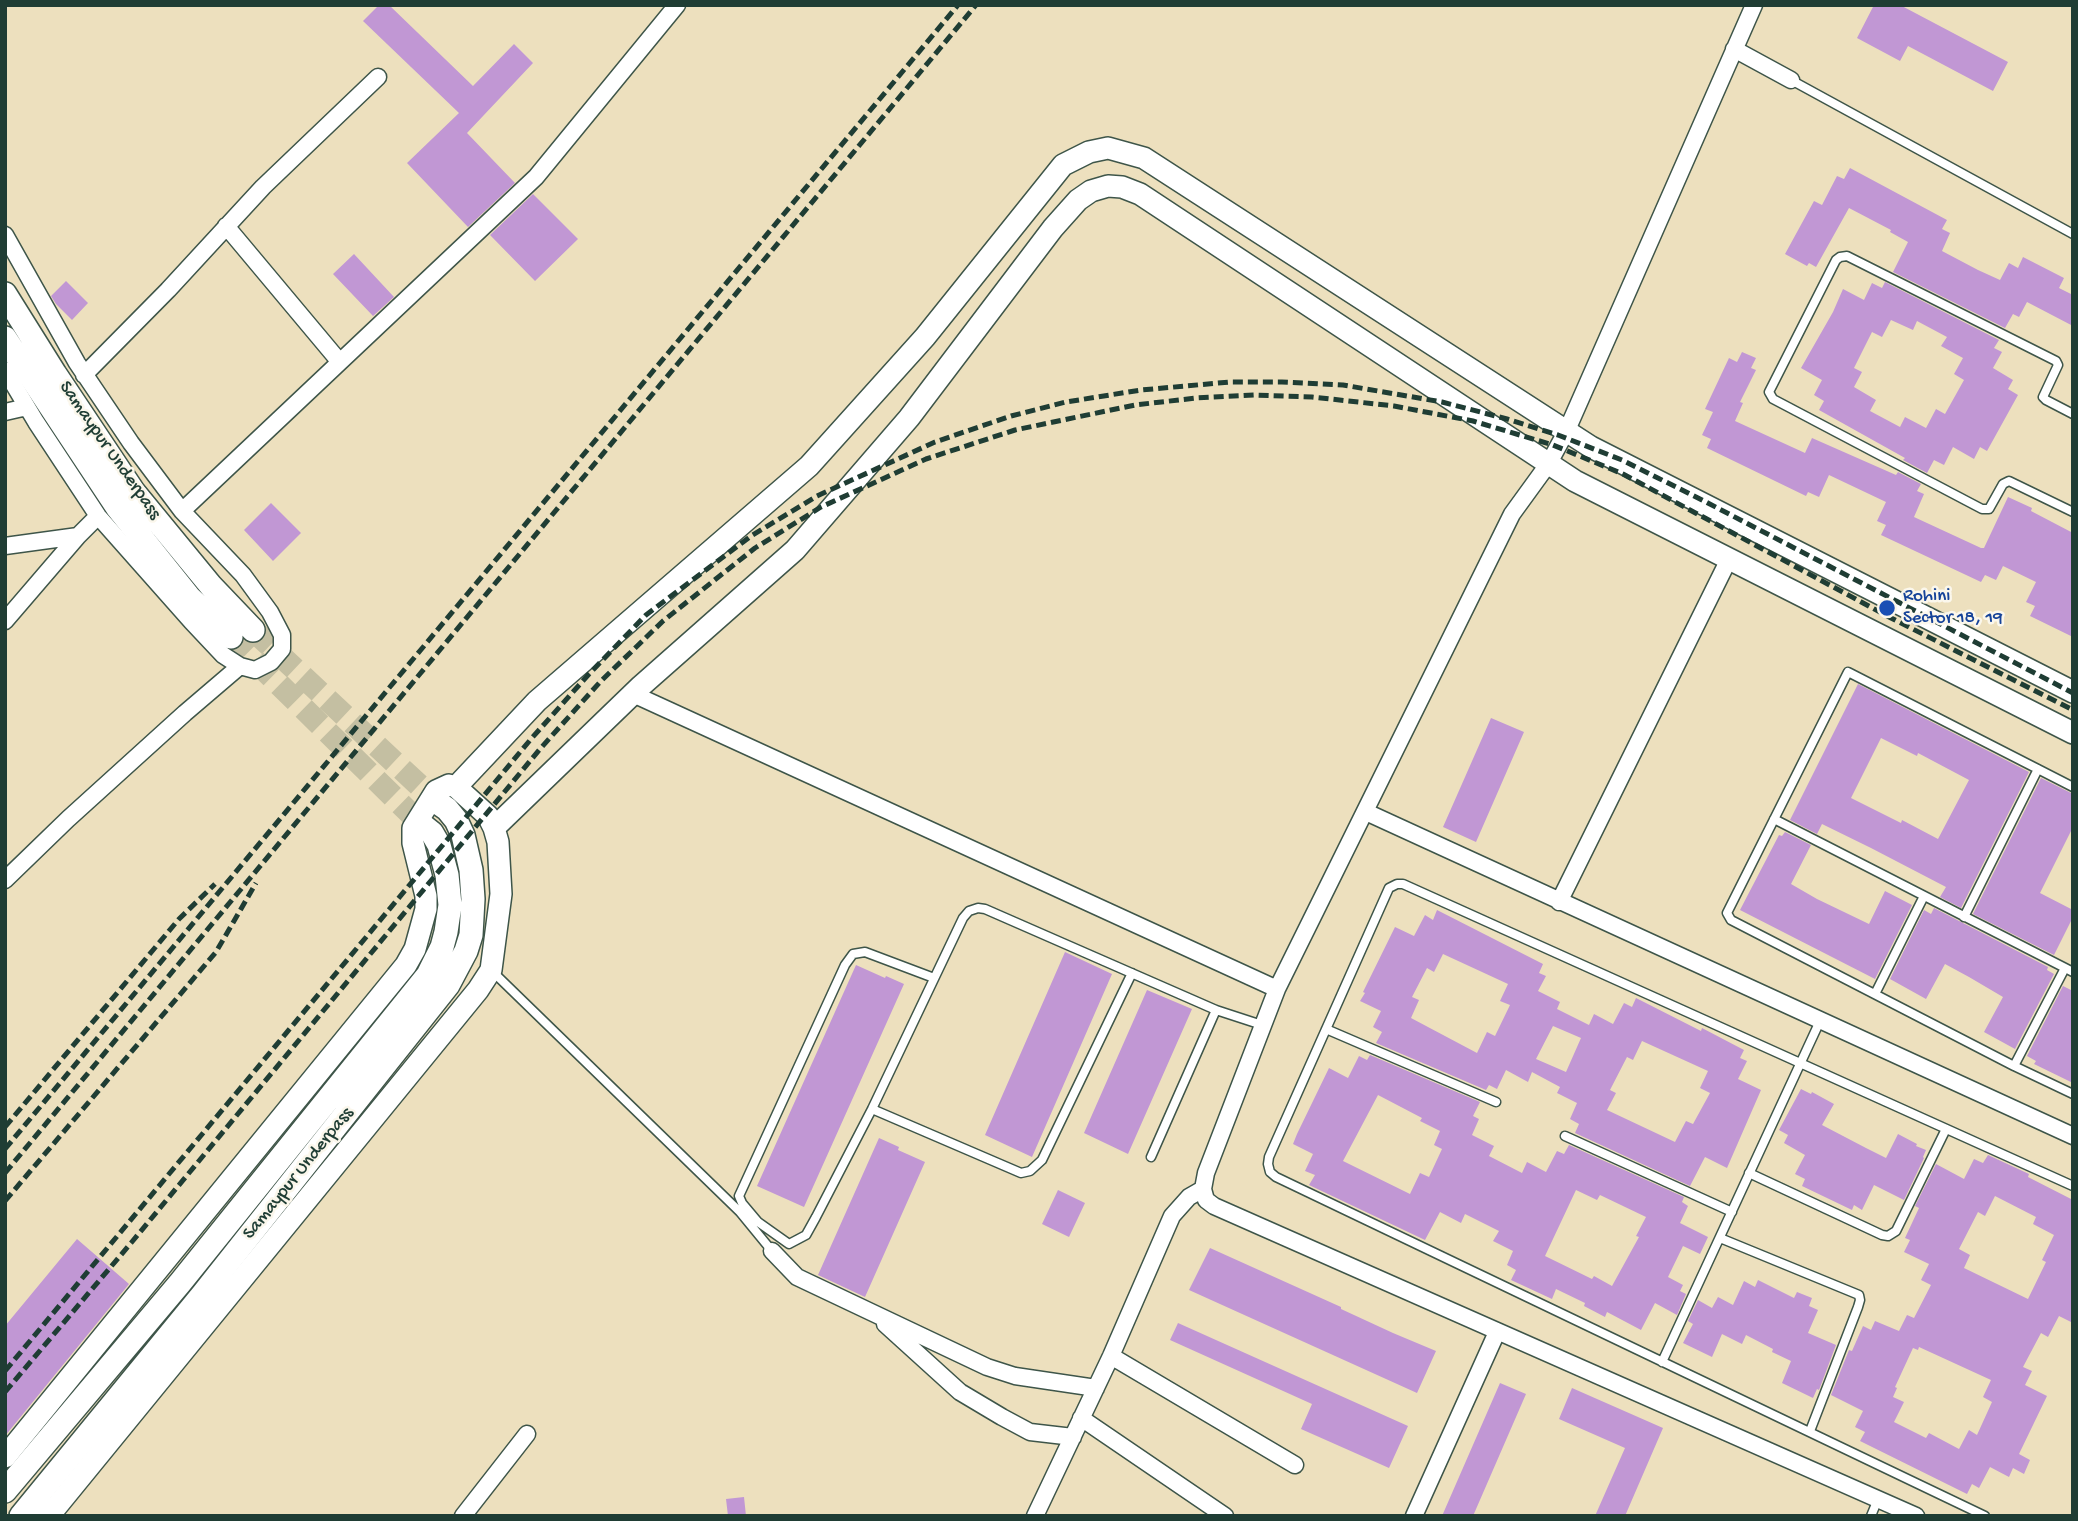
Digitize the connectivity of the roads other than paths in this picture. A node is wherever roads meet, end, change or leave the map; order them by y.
1 (677, 5) edge
2 (1754, 5) edge
3 (1734, 49) junction
4 (378, 77) dead end
5 (1791, 80) joint
6 (1108, 148) junction
7 (1108, 186) junction
8 (226, 226) junction
9 (2073, 234) edge
10 (5, 235) edge
11 (5, 295) edge
12 (5, 338) edge
13 (339, 361) junction
14 (5, 370) edge
15 (84, 375) junction
16 (27, 407) junction
17 (5, 412) edge
18 (2073, 414) edge
19 (1567, 430) junction
20 (1549, 463) junction
21 (182, 511) junction
22 (2073, 512) edge
23 (98, 516) junction
24 (78, 536) junction
25 (5, 546) edge
26 (1729, 559) junction
27 (13, 604) edge
28 (5, 621) edge
29 (240, 666) junction
30 (2073, 692) edge
31 (633, 694) junction
32 (2073, 733) edge
33 (2038, 769) junction
34 (456, 787) junction
35 (2073, 787) edge
36 (437, 802) tunnel mouth
37 (1366, 812) junction
38 (1774, 819) junction
39 (422, 825) tunnel mouth
40 (495, 828) junction
41 (5, 880) edge
42 (1924, 896) junction
43 (1559, 902) junction
44 (1964, 917) junction
45 (491, 970) junction
46 (2069, 970) edge
47 (1132, 973) junction
48 (934, 978) junction
49 (1277, 989) junction
50 (1875, 994) junction
51 (1216, 1010) junction
52 (1820, 1021) junction
53 (1262, 1024) junction
54 (1326, 1029) junction
55 (1800, 1063) junction
56 (2014, 1066) junction
57 (2073, 1094) edge
58 (1496, 1102) dead end
59 (872, 1109) junction
60 (1946, 1129) junction
61 (1565, 1136) dead end
62 (2073, 1136) edge
63 (1151, 1157) dead end
64 (1749, 1173) junction
65 (2073, 1186) edge
66 (1203, 1189) junction
67 (1732, 1212) junction
68 (1720, 1238) junction
69 (772, 1251) joint
70 (869, 1310) junction
71 (1497, 1332) junction
72 (1111, 1356) junction
73 (1662, 1363) junction
74 (1096, 1388) junction
75 (1081, 1418) junction
76 (1810, 1431) junction
77 (527, 1434) dead end
78 (1073, 1437) junction
79 (5, 1457) edge
80 (1295, 1465) dead end
81 (5, 1490) edge
82 (1878, 1499) junction
83 (21, 1516) edge
84 (44, 1516) edge
85 (463, 1516) edge
86 (1035, 1516) edge
87 (1225, 1516) edge
88 (1414, 1516) edge
89 (1871, 1516) edge
90 (1916, 1516) edge
91 (1984, 1516) edge

1 - 13 street
2 - 3 street
3 - 5 street
3 - 19 street
4 - 8 street
5 - 9 lane
6 - 7 street
6 - 19 street
6 - 34 street
7 - 20 street
7 - 31 street
8 - 13 street
8 - 15 street
10 - 15 street
11 - 12 main road, Samaypur Underpass
13 - 21 street
14 - 16 street
15 - 21 street
16 - 17 street
16 - 23 street
18 - 22 lane
19 - 20 street
19 - 30 street
20 - 26 street
20 - 37 street
21 - 29 street
23 - 24 street
23 - 29 street
24 - 25 street
24 - 27 street
26 - 32 street
26 - 43 street
27 - 28 street
29 - 41 street
31 - 40 street
31 - 49 street
33 - 35 lane
33 - 38 lane
33 - 44 lane
34 - 40 street
34 - 79 street
36 - 83 main road, Samaypur Underpass
37 - 43 street
37 - 49 street
38 - 42 lane
38 - 50 lane
39 - 81 main road, Samaypur Underpass
40 - 45 street
42 - 44 lane
42 - 50 lane
43 - 52 street
44 - 46 lane
45 - 69 lane
45 - 84 street
46 - 56 lane
47 - 48 lane
47 - 51 lane
47 - 59 lane
48 - 59 lane
48 - 59 lane
49 - 53 street
50 - 56 lane
51 - 53 lane
51 - 63 lane
52 - 55 lane
52 - 62 street
53 - 66 street
54 - 55 lane
54 - 58 lane
54 - 73 lane
55 - 60 lane
55 - 64 lane
56 - 57 lane
60 - 64 lane
60 - 65 lane
61 - 67 lane
64 - 67 lane
66 - 71 street
66 - 72 street
67 - 68 lane
68 - 73 lane
68 - 76 lane
69 - 70 street
70 - 74 street
70 - 78 street
71 - 82 street
71 - 88 street
72 - 74 street
72 - 80 street
73 - 76 lane
74 - 75 street
75 - 78 street
75 - 87 street
76 - 91 lane
77 - 85 street
78 - 86 street
82 - 89 lane
82 - 90 street

